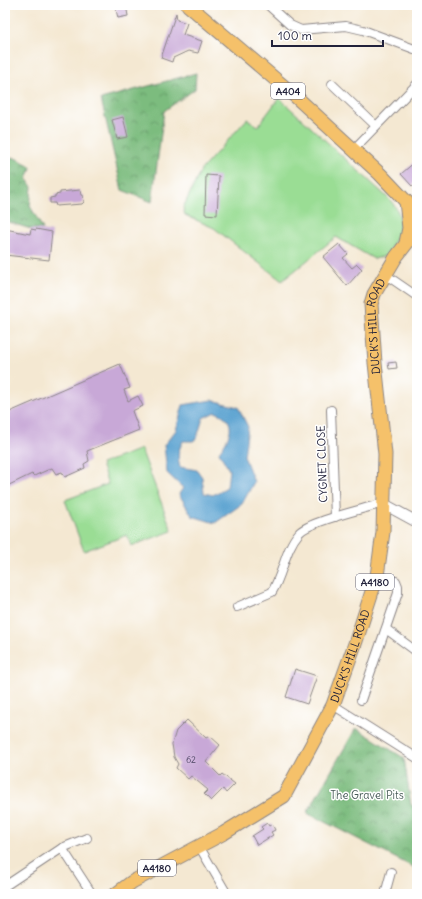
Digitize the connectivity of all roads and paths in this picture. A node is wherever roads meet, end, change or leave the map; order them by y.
1 (188, 5) edge
2 (268, 5) edge
3 (417, 50) edge
4 (332, 84) dead end
5 (417, 84) edge
6 (376, 126) junction
7 (353, 150) junction
8 (406, 201) junction
9 (417, 213) edge
10 (417, 230) edge
11 (406, 243) junction
12 (386, 275) junction
13 (415, 296) dead end
14 (331, 410) dead end
15 (384, 504) junction
16 (335, 517) junction
17 (417, 522) edge
18 (377, 576) junction
19 (237, 607) dead end
20 (386, 629) junction
21 (417, 652) edge
22 (361, 700) dead end
23 (333, 704) junction
24 (417, 758) edge
25 (87, 838) dead end
26 (199, 846) junction
27 (62, 848) junction
28 (391, 872) dead end
29 (5, 886) edge
30 (92, 894) edge
31 (116, 894) edge
32 (227, 894) edge
33 (385, 894) edge

1 - 7 main road, A404
2 - 3 street
4 - 6 street
5 - 6 street
6 - 7 street
7 - 8 main road, A404
8 - 9 main road, A404
8 - 11 main road
10 - 11 main road, DUCK'S HILL ROAD / A4180
11 - 12 main road, DUCK'S HILL ROAD / A4180
12 - 13 street
12 - 15 main road, DUCK'S HILL ROAD / A4180
14 - 16 street, CYGNET CLOSE
15 - 16 street, CYGNET CLOSE
15 - 17 street
15 - 18 main road, DUCK'S HILL ROAD / A4180
16 - 19 street, CYGNET CLOSE
18 - 20 street
18 - 23 main road, DUCK'S HILL ROAD / A4180
20 - 21 street
20 - 22 street
23 - 24 street
23 - 26 main road, DUCK'S HILL ROAD / A4180
25 - 27 street
26 - 31 main road, DUCK'S HILL ROAD / A4180
26 - 32 street
27 - 29 street
27 - 30 street
28 - 33 street

